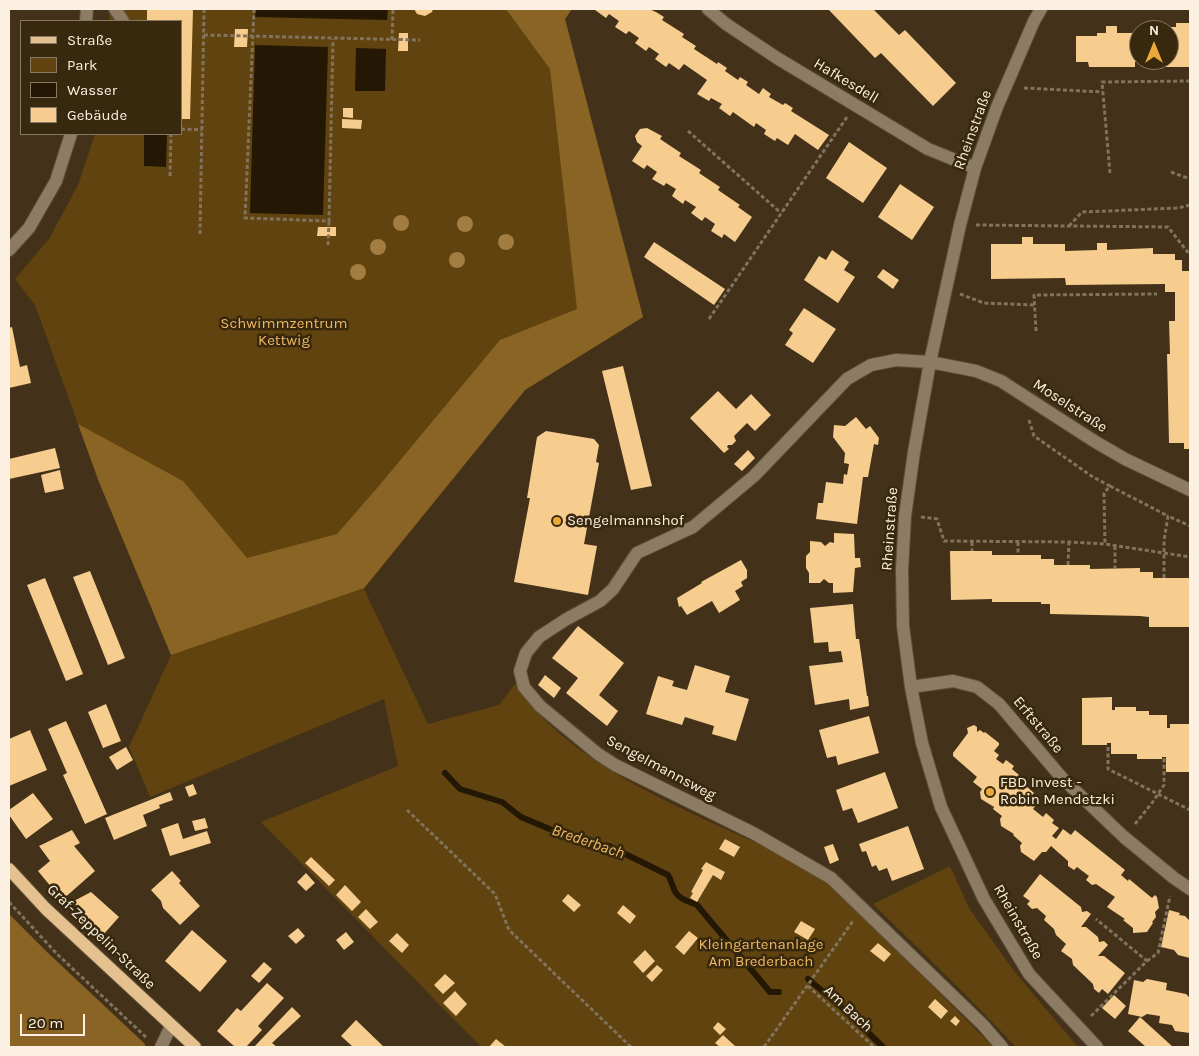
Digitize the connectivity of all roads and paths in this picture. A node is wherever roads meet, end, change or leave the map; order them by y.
1 (115, 9) edge
2 (204, 9) edge
3 (254, 9) edge
4 (393, 9) edge
5 (708, 9) edge
6 (1041, 9) edge
7 (122, 20) edge
8 (204, 36) junction
9 (253, 38) junction
10 (333, 39) junction
11 (392, 40) junction
12 (420, 40) dead end
13 (1190, 81) edge
14 (1006, 87) junction
15 (1103, 92) junction
16 (855, 105) junction
17 (182, 129) edge
18 (202, 130) junction
19 (688, 130) dead end
20 (71, 135) edge
21 (171, 135) edge
22 (975, 168) junction
23 (1171, 172) dead end
24 (1110, 173) dead end
25 (170, 176) dead end
26 (1190, 179) edge
27 (1190, 205) edge
28 (781, 213) junction
29 (329, 221) junction
30 (960, 225) junction
31 (1069, 226) junction
32 (200, 234) dead end
33 (328, 245) dead end
34 (9, 250) edge
35 (1190, 255) edge
36 (946, 289) junction
37 (1157, 294) dead end
38 (1034, 305) junction
39 (709, 319) dead end
40 (1036, 331) dead end
41 (930, 362) junction
42 (1022, 395) junction
43 (1110, 486) junction
44 (1190, 490) edge
45 (905, 516) junction
46 (1168, 516) junction
47 (1190, 526) edge
48 (972, 542) junction
49 (1018, 542) junction
50 (1069, 542) junction
51 (1105, 544) junction
52 (1115, 546) junction
53 (972, 551) dead end
54 (1163, 553) junction
55 (1018, 555) dead end
56 (1190, 557) edge
57 (1068, 565) dead end
58 (1115, 568) dead end
59 (1164, 578) dead end
60 (911, 687) junction
61 (1108, 747) dead end
62 (1164, 757) dead end
63 (1158, 795) junction
64 (407, 810) dead end
65 (1190, 810) edge
66 (1124, 837) junction
67 (9, 869) edge
68 (1174, 878) junction
69 (1190, 889) edge
70 (10, 905) edge
71 (1096, 919) dead end
72 (848, 928) dead end
73 (1148, 961) junction
74 (810, 984) junction
75 (171, 1026) junction
76 (1077, 1027) junction
77 (155, 1044) edge
78 (195, 1047) edge
79 (631, 1047) edge
80 (764, 1047) edge
81 (874, 1047) edge
82 (1002, 1047) edge
83 (1097, 1047) edge

1 - 7 street
2 - 8 path
3 - 9 path
4 - 11 path
5 - 16 street, Hafkesdell
6 - 14 street, Rheinstraße
8 - 9 path
8 - 18 path
9 - 10 path
9 - 29 path
10 - 11 path
10 - 29 path
11 - 12 path
13 - 15 path
14 - 15 path
14 - 22 street, Rheinstraße
15 - 24 path
16 - 22 street, Hafkesdell
16 - 28 path
17 - 18 path
18 - 32 path
19 - 28 path
20 - 34 street
21 - 25 path
22 - 30 street, Rheinstraße
23 - 26 path
27 - 31 path
28 - 39 path
29 - 33 path
30 - 31 path
30 - 36 street, Rheinstraße
31 - 35 path
36 - 38 path
36 - 41 street, Rheinstraße
37 - 38 path
38 - 40 path
41 - 42 street, Moselstraße
41 - 45 street, Rheinstraße
41 - 82 street, Sengelmannsweg
42 - 43 path
42 - 44 street, Moselstraße
43 - 46 path
43 - 51 path
45 - 48 path
45 - 60 street, Rheinstraße
46 - 47 path
46 - 54 path
48 - 49 path
48 - 53 path
49 - 50 path
49 - 55 path
50 - 51 path
50 - 57 path
51 - 52 path
52 - 54 path
52 - 58 path
54 - 56 path
54 - 59 path
60 - 66 street, Erftstraße
60 - 76 street, Rheinstraße
61 - 63 path
62 - 63 path
63 - 65 path
63 - 66 path
64 - 79 path
66 - 68 street, Erftstraße
67 - 75 main road, Graf-Zeppelin-Straße
68 - 69 street, Erftstraße
68 - 73 path
70 - 77 path
71 - 73 path
72 - 74 path
73 - 76 path
74 - 80 path
74 - 81 path, Am Bach
75 - 77 street
75 - 78 main road, Graf-Zeppelin-Straße
76 - 83 street, Rheinstraße

